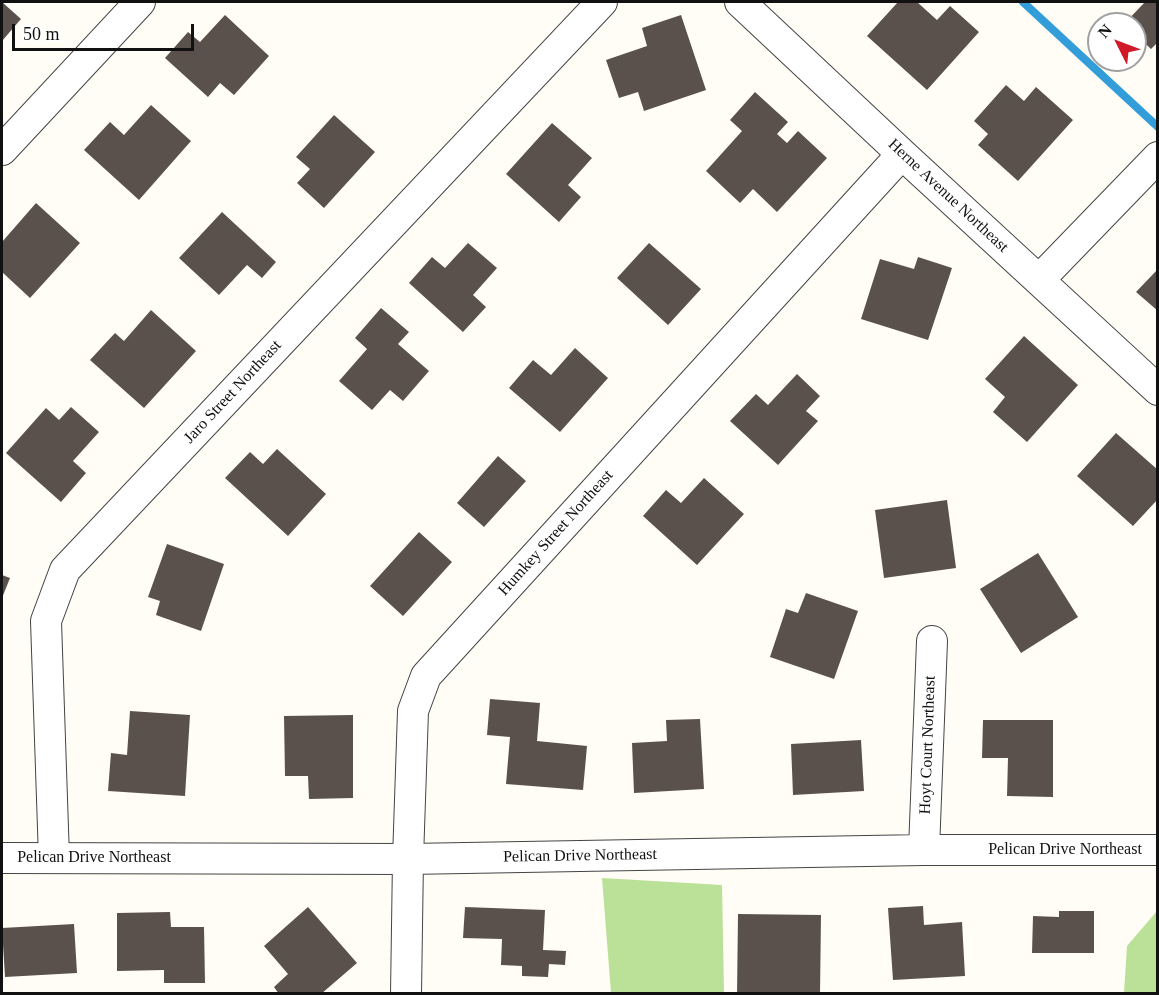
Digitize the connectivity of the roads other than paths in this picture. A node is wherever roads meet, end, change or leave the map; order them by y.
1 (140, 2) edge
2 (602, 2) edge
3 (740, 2) edge
4 (2, 150) edge
5 (902, 154) junction
6 (1158, 157) edge
7 (1039, 280) junction
8 (1158, 390) edge
9 (932, 641) dead end
10 (924, 850) junction
11 (1158, 850) edge
12 (2, 858) edge
13 (54, 858) junction
14 (408, 859) junction
15 (406, 993) edge

1 - 4 street
2 - 13 street, Jaro Street Northeast
3 - 5 street, Herne Avenue Northeast
5 - 7 street, Herne Avenue Northeast
5 - 14 street, Humkey Street Northeast
6 - 7 street
7 - 8 street, Herne Avenue Northeast
9 - 10 street, Hoyt Court Northeast
10 - 11 street, Pelican Drive Northeast
10 - 14 street, Pelican Drive Northeast
12 - 13 street, Pelican Drive Northeast
13 - 14 street, Pelican Drive Northeast
14 - 15 street, Humkey Street Northeast

